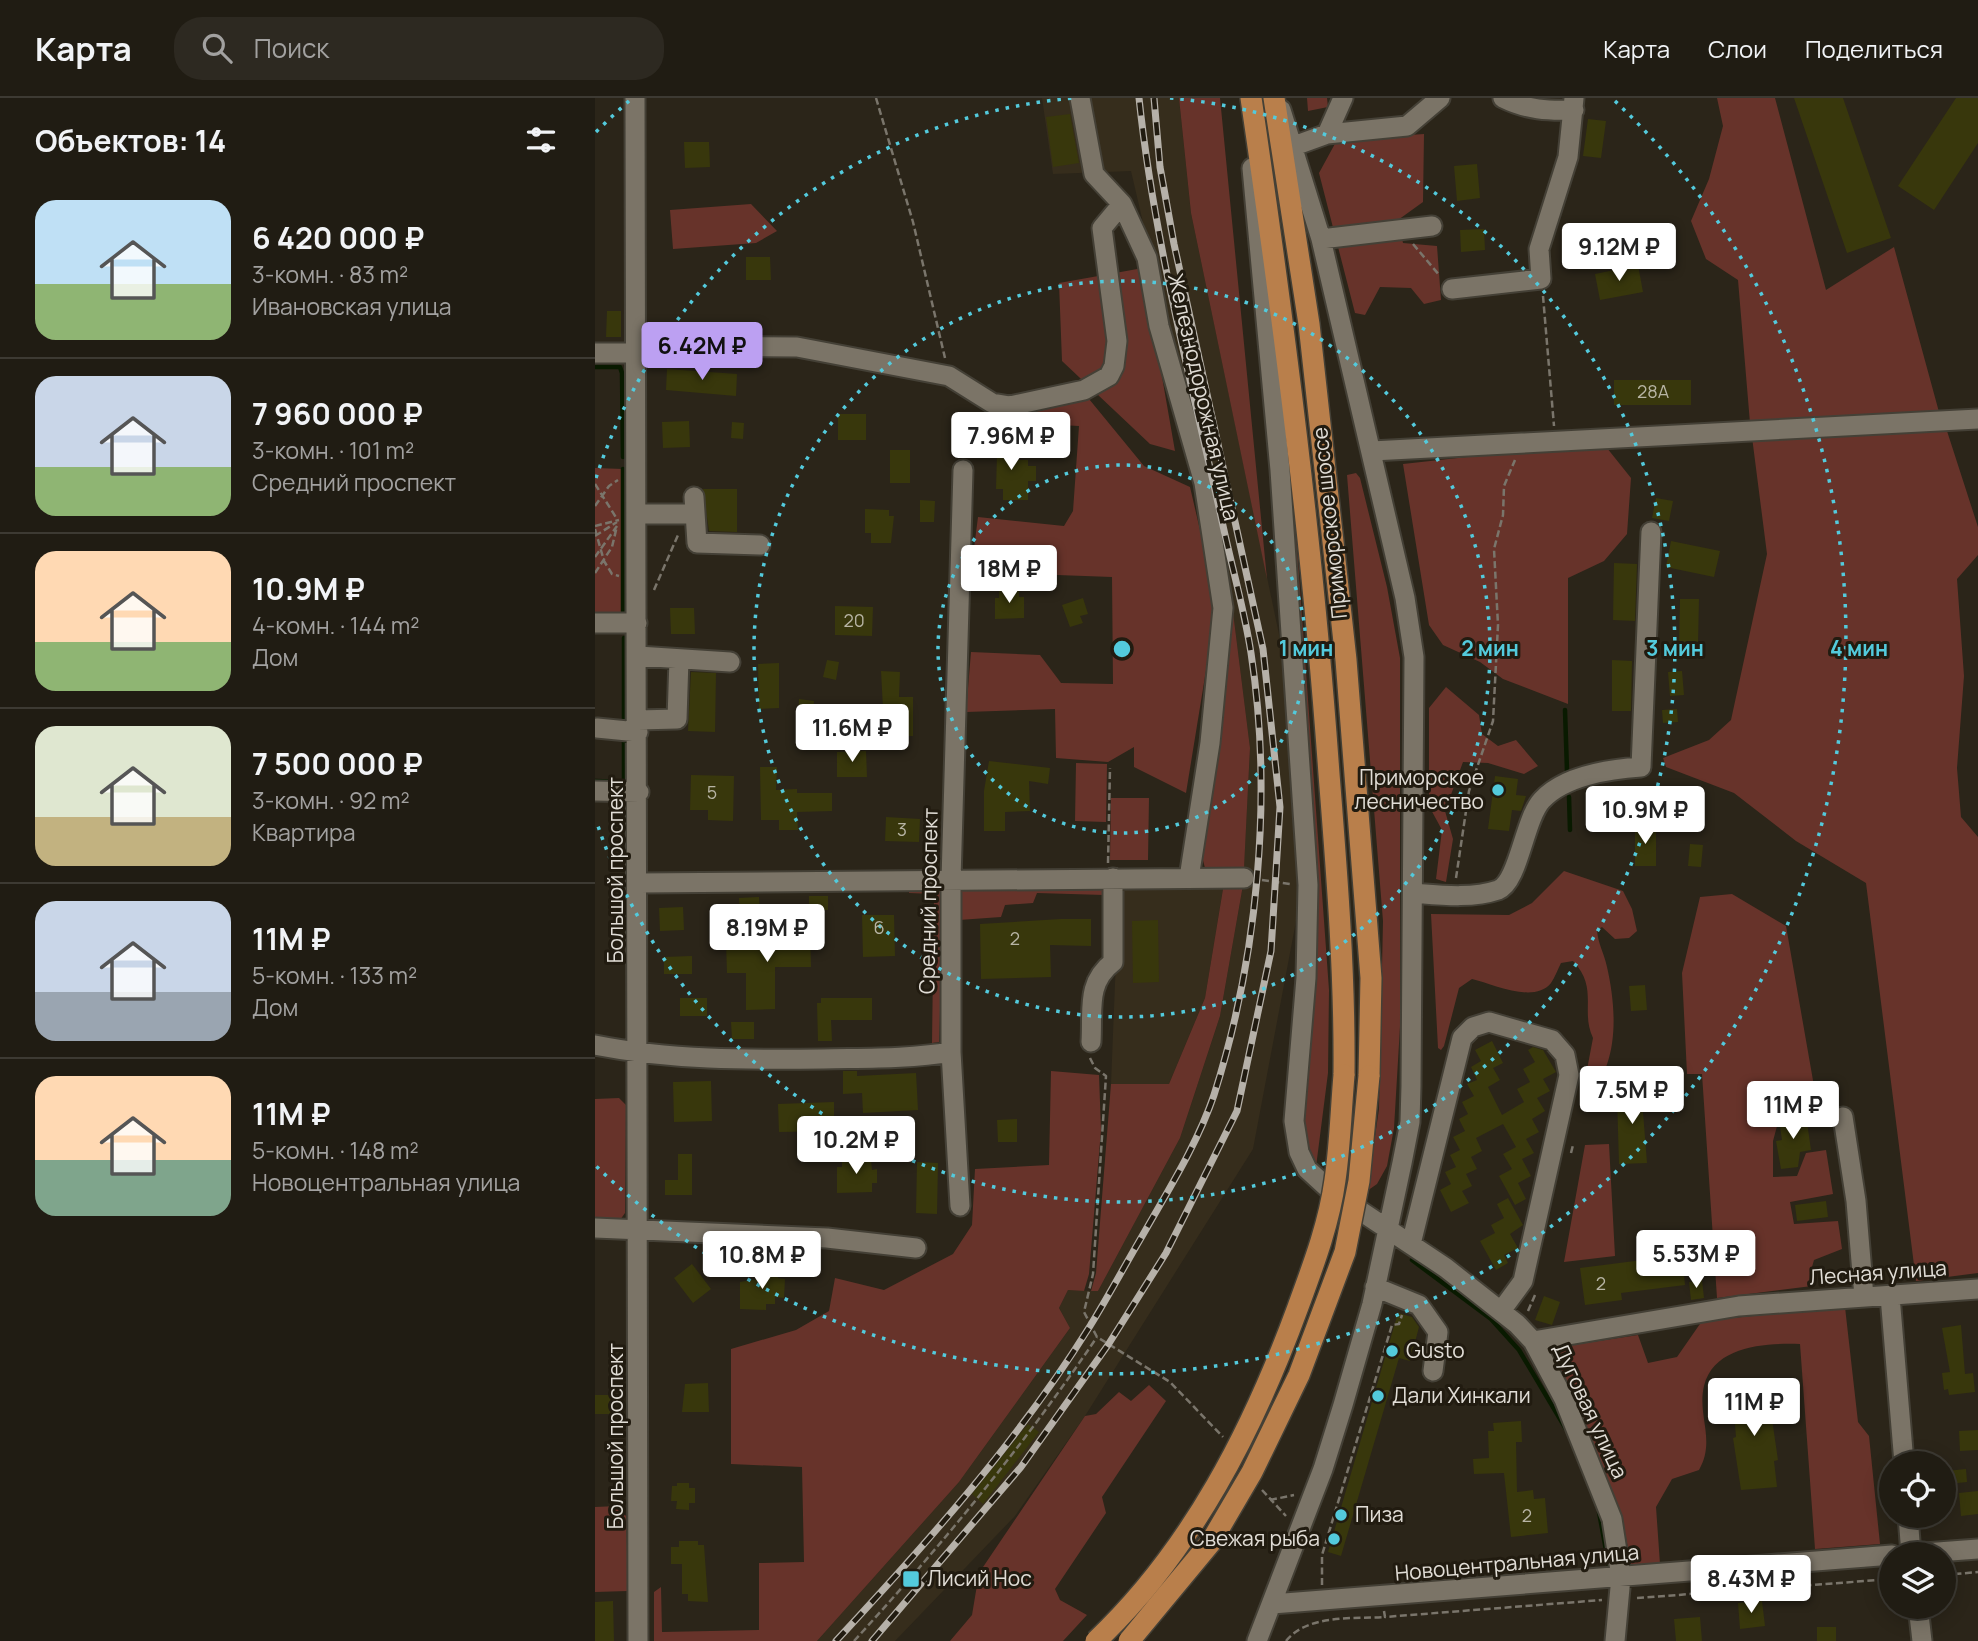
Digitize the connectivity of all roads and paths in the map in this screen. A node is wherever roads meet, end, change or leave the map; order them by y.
1 (635, 98) edge
2 (876, 98) edge
3 (1080, 98) edge
4 (1245, 98) edge
5 (1251, 98) edge
6 (1275, 98) edge
7 (1343, 98) edge
8 (1440, 98) edge
9 (1503, 98) edge
10 (1574, 104) edge
11 (1327, 134) junction
12 (1294, 146) junction
13 (1122, 204) junction
14 (1432, 226) dead end
15 (1408, 229) junction
16 (1321, 239) junction
17 (1541, 279) junction
18 (1451, 289) joint
19 (635, 349) junction
20 (595, 353) edge
21 (950, 376) junction
22 (1978, 419) edge
23 (1555, 439) junction
24 (1523, 442) junction
25 (1372, 451) junction
26 (963, 470) dead end
27 (619, 480) dead end
28 (595, 484) edge
29 (604, 494) junction
30 (595, 506) edge
31 (692, 508) junction
32 (622, 520) junction
33 (595, 528) edge
34 (1651, 531) dead end
35 (596, 536) edge
36 (760, 545) dead end
37 (600, 550) junction
38 (595, 557) edge
39 (604, 561) junction
40 (595, 573) edge
41 (616, 576) dead end
42 (652, 594) dead end
43 (595, 622) edge
44 (637, 623) junction
45 (638, 656) junction
46 (679, 659) junction
47 (730, 662) dead end
48 (638, 726) junction
49 (597, 728) edge
50 (1109, 768) dead end
51 (595, 791) edge
52 (639, 792) junction
53 (1110, 878) junction
54 (1189, 878) junction
55 (1244, 878) joint
56 (951, 880) junction
57 (639, 883) junction
58 (1308, 885) junction
59 (1413, 893) junction
60 (1453, 895) junction
61 (1091, 1042) joint
62 (595, 1045) edge
63 (951, 1052) junction
64 (639, 1054) junction
65 (1843, 1117) dead end
66 (960, 1206) dead end
67 (1387, 1227) junction
68 (595, 1228) edge
69 (639, 1228) junction
70 (1411, 1244) junction
71 (916, 1248) dead end
72 (1375, 1287) junction
73 (1978, 1289) edge
74 (1890, 1296) junction
75 (1864, 1297) junction
76 (1408, 1299) junction
77 (1501, 1311) junction
78 (1097, 1336) junction
79 (1533, 1341) junction
80 (1433, 1371) dead end
81 (1225, 1441) dead end
82 (1903, 1451) edge
83 (1255, 1480) dead end
84 (1315, 1490) junction
85 (1270, 1500) junction
86 (1299, 1533) junction
87 (1978, 1549) edge
88 (1956, 1551) edge
89 (1879, 1556) edge
90 (1978, 1572) edge
91 (1956, 1574) edge
92 (1322, 1575) dead end
93 (1621, 1577) junction
94 (1272, 1604) junction
95 (1385, 1617) dead end
96 (1919, 1619) edge
97 (638, 1641) edge
98 (854, 1641) edge
99 (1096, 1641) edge
100 (1129, 1641) edge
101 (1257, 1641) edge
102 (1286, 1641) edge
103 (1615, 1641) edge
104 (1922, 1641) edge

1 - 19 street, Большой проспект
2 - 21 path
3 - 13 street, Железнодорожная улица
4 - 58 street, Дуговая улица
5 - 99 main road, Приморское шоссе, bridge
6 - 12 street
6 - 100 main road, Приморское шоссе, bridge
7 - 11 street
8 - 11 street
9 - 10 street
10 - 17 street
11 - 12 street
12 - 16 street
13 - 21 street
13 - 54 street, Железнодорожная улица
14 - 15 street
15 - 16 street
15 - 18 path
16 - 25 street
17 - 18 street
17 - 23 path
19 - 20 street
19 - 21 street
19 - 32 street, Большой проспект
22 - 23 street
23 - 24 street
24 - 25 street
24 - 60 path
25 - 59 street
26 - 56 street, Средний проспект
27 - 29 path
28 - 29 path
29 - 30 path
29 - 32 path
31 - 32 street
31 - 36 street
31 - 42 path
32 - 33 path
32 - 35 path
32 - 37 path
32 - 39 path
32 - 44 street, Большой проспект
33 - 35 path
34 - 60 street
35 - 37 path
37 - 38 path
37 - 39 path
39 - 40 path
39 - 41 path
43 - 44 street
44 - 45 street, Большой проспект
45 - 46 street
45 - 48 street, Большой проспект
46 - 47 street
46 - 48 street
48 - 49 street
48 - 52 street, Большой проспект
50 - 53 path
51 - 52 street
52 - 57 street, Большой проспект
53 - 54 street
53 - 56 street
53 - 61 street
54 - 55 street
55 - 58 path
56 - 57 street
56 - 63 street, Средний проспект
57 - 64 street, Большой проспект
58 - 67 street, Дуговая улица
59 - 60 street
59 - 67 street
61 - 78 path
62 - 64 street
63 - 64 street
63 - 66 street, Средний проспект
64 - 69 street, Большой проспект
65 - 75 street
67 - 70 street, Дуговая улица
67 - 72 street
68 - 69 street
69 - 71 street
69 - 97 street, Большой проспект
70 - 77 street, Дуговая улица
70 - 77 street
72 - 76 street
72 - 84 street
73 - 74 street, Лесная улица
74 - 75 street, Лесная улица
74 - 82 street
75 - 79 street, Лесная улица
76 - 80 street
76 - 92 path
77 - 79 street, Дуговая улица
78 - 81 path
78 - 98 path
79 - 93 street, Дуговая улица
83 - 85 path
84 - 85 path
84 - 86 street
85 - 86 path
86 - 94 street
87 - 88 street
89 - 93 street, Новоцентральная улица
90 - 91 path
93 - 94 street, Новоцентральная улица
93 - 103 street, Дуговая улица
94 - 101 street
95 - 102 path
96 - 104 street

